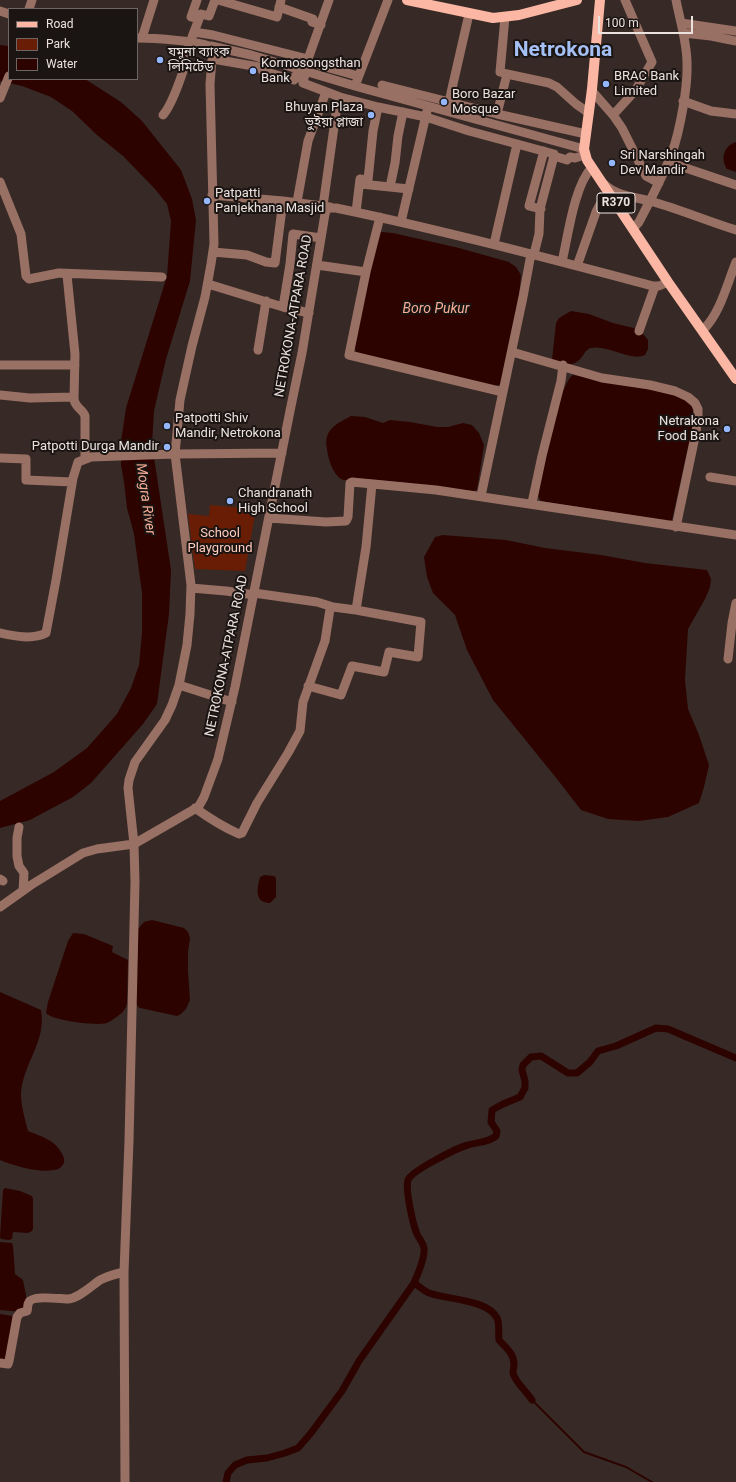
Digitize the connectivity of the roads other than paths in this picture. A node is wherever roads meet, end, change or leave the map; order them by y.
1 (154, 0) edge
2 (197, 0) edge
3 (215, 0) edge
4 (218, 0) edge
5 (329, 0) edge
6 (388, 0) edge
7 (407, 0) edge
8 (577, 0) edge
9 (600, 0) edge
10 (625, 0) edge
11 (676, 0) edge
12 (280, 4) edge
13 (469, 14) junction
14 (505, 17) junction
15 (199, 19) junction
16 (681, 23) junction
17 (321, 25) junction
18 (736, 31) edge
19 (194, 32) junction
20 (683, 33) junction
21 (139, 38) edge
22 (736, 41) edge
23 (189, 42) junction
24 (212, 46) junction
25 (213, 59) junction
26 (306, 68) junction
27 (507, 74) junction
28 (358, 76) junction
29 (8, 79) edge
30 (382, 85) dead end
31 (355, 86) junction
32 (592, 91) junction
33 (326, 92) junction
34 (2, 95) edge
35 (340, 97) junction
36 (449, 101) junction
37 (683, 101) junction
38 (429, 106) junction
39 (378, 107) junction
40 (446, 111) junction
41 (403, 112) junction
42 (589, 113) junction
43 (497, 114) junction
44 (736, 114) edge
45 (162, 115) dead end
46 (613, 115) junction
47 (426, 117) junction
48 (586, 134) junction
49 (517, 144) junction
50 (544, 151) junction
51 (584, 152) junction
52 (554, 156) junction
53 (668, 162) junction
54 (592, 167) junction
55 (0, 182) edge
56 (659, 183) junction
57 (359, 184) junction
58 (603, 184) junction
59 (736, 184) edge
60 (390, 187) junction
61 (409, 189) junction
62 (610, 194) junction
63 (212, 196) junction
64 (284, 201) junction
65 (649, 201) junction
66 (298, 202) junction
67 (326, 206) junction
68 (541, 208) junction
69 (356, 212) junction
70 (380, 217) junction
71 (401, 222) junction
72 (633, 229) junction
73 (736, 230) edge
74 (321, 238) junction
75 (494, 244) junction
76 (213, 252) junction
77 (532, 254) junction
78 (562, 262) junction
79 (736, 262) edge
80 (317, 265) junction
81 (577, 266) junction
82 (366, 272) junction
83 (67, 275) junction
84 (162, 277) dead end
85 (668, 282) junction
86 (208, 284) junction
87 (655, 286) junction
88 (266, 301) junction
89 (283, 307) junction
90 (309, 313) junction
91 (703, 330) junction
92 (639, 331) dead end
93 (258, 350) dead end
94 (512, 352) junction
95 (0, 365) edge
96 (75, 365) junction
97 (563, 365) junction
98 (736, 379) edge
99 (503, 392) junction
100 (0, 395) edge
101 (74, 396) junction
102 (282, 453) junction
103 (172, 454) junction
104 (0, 458) edge
105 (85, 458) junction
106 (710, 477) dead end
107 (72, 482) junction
108 (736, 482) edge
109 (372, 484) junction
110 (481, 496) junction
111 (532, 504) junction
112 (269, 518) junction
113 (676, 527) junction
114 (736, 535) edge
115 (190, 588) junction
116 (254, 594) junction
117 (736, 603) edge
118 (333, 607) junction
119 (356, 610) junction
120 (0, 633) edge
121 (728, 660) dead end
122 (179, 685) junction
123 (308, 686) junction
124 (232, 702) junction
125 (195, 808) junction
126 (19, 827) dead end
127 (134, 844) junction
128 (23, 891) junction
129 (0, 907) edge
130 (124, 1272) junction
131 (0, 1363) edge
132 (125, 1482) edge

1 - 21 street
2 - 15 street
3 - 15 street
4 - 12 street
5 - 17 street
6 - 28 street
7 - 13 main road
8 - 14 main road
9 - 32 main road
10 - 46 street
11 - 16 street
12 - 17 street
13 - 14 main road
13 - 36 street
14 - 27 street
15 - 19 street
16 - 18 street
16 - 20 street
17 - 26 street
19 - 23 street
19 - 26 street
20 - 22 street
20 - 37 street
21 - 23 street
23 - 24 street
23 - 45 street
24 - 25 street
24 - 26 street
25 - 26 street
25 - 63 street
26 - 28 street
26 - 31 street
26 - 33 street
27 - 42 street
27 - 43 street
28 - 31 street
29 - 34 street
30 - 36 street
31 - 38 street
32 - 42 main road
32 - 46 street
33 - 35 street
33 - 66 street
35 - 39 street
35 - 67 street, NETROKONA-ATPARA ROAD
36 - 40 street
36 - 43 street
37 - 44 street
37 - 53 street
38 - 40 street
38 - 47 street
39 - 41 street
39 - 57 street
40 - 51 street
41 - 47 street
41 - 60 street
42 - 48 main road
43 - 48 street
46 - 56 street
47 - 49 street
47 - 61 street
48 - 51 main road
49 - 50 street
49 - 75 street
50 - 52 street
50 - 68 street
51 - 52 street
51 - 54 main road, R370
52 - 68 street
53 - 56 street
53 - 59 street
54 - 58 main road, R370
54 - 78 street
55 - 83 street
56 - 65 street
57 - 60 street
57 - 69 street
58 - 62 main road, R370
58 - 65 street
60 - 61 street
61 - 71 street
62 - 72 main road, R370
62 - 81 street
63 - 64 street
63 - 76 street
64 - 66 street
64 - 76 street
65 - 72 street
65 - 73 street
66 - 67 street
67 - 69 street
67 - 74 street, NETROKONA-ATPARA ROAD
68 - 77 street
69 - 70 street
70 - 71 street
70 - 82 street
71 - 75 street
72 - 85 main road, R370
74 - 80 street, NETROKONA-ATPARA ROAD
74 - 89 street
75 - 77 street
76 - 86 street
77 - 78 street
77 - 94 street
78 - 81 street
79 - 91 street
80 - 82 street
80 - 90 street, NETROKONA-ATPARA ROAD
81 - 87 street
82 - 99 street
83 - 84 street
83 - 96 street
85 - 87 street
85 - 91 main road, R370
86 - 88 street
86 - 103 street
87 - 92 street
88 - 89 street
88 - 93 street
89 - 90 street
90 - 102 street, NETROKONA-ATPARA ROAD
91 - 98 main road, R370
94 - 97 street
94 - 99 street
95 - 96 street
96 - 101 street
97 - 111 street
97 - 113 street
99 - 110 street
100 - 101 street
101 - 105 street
102 - 103 street
102 - 112 street, NETROKONA-ATPARA ROAD
103 - 105 street
103 - 115 street
104 - 107 street
105 - 107 street
106 - 108 street
107 - 120 street
109 - 110 street
109 - 112 street
109 - 119 street
110 - 111 street
111 - 113 street
112 - 116 street, NETROKONA-ATPARA ROAD
113 - 114 street
115 - 116 street
115 - 122 street
116 - 118 street
116 - 124 street, NETROKONA-ATPARA ROAD
117 - 121 street
118 - 119 street
118 - 123 street
119 - 123 street
122 - 124 street
122 - 127 street
123 - 125 street
124 - 125 street, NETROKONA-ATPARA ROAD
125 - 127 street, NETROKONA-ATPARA ROAD
126 - 128 street
127 - 128 street, NETROKONA-ATPARA ROAD
127 - 130 street
128 - 129 street, NETROKONA-ATPARA ROAD
130 - 131 street
130 - 132 street

